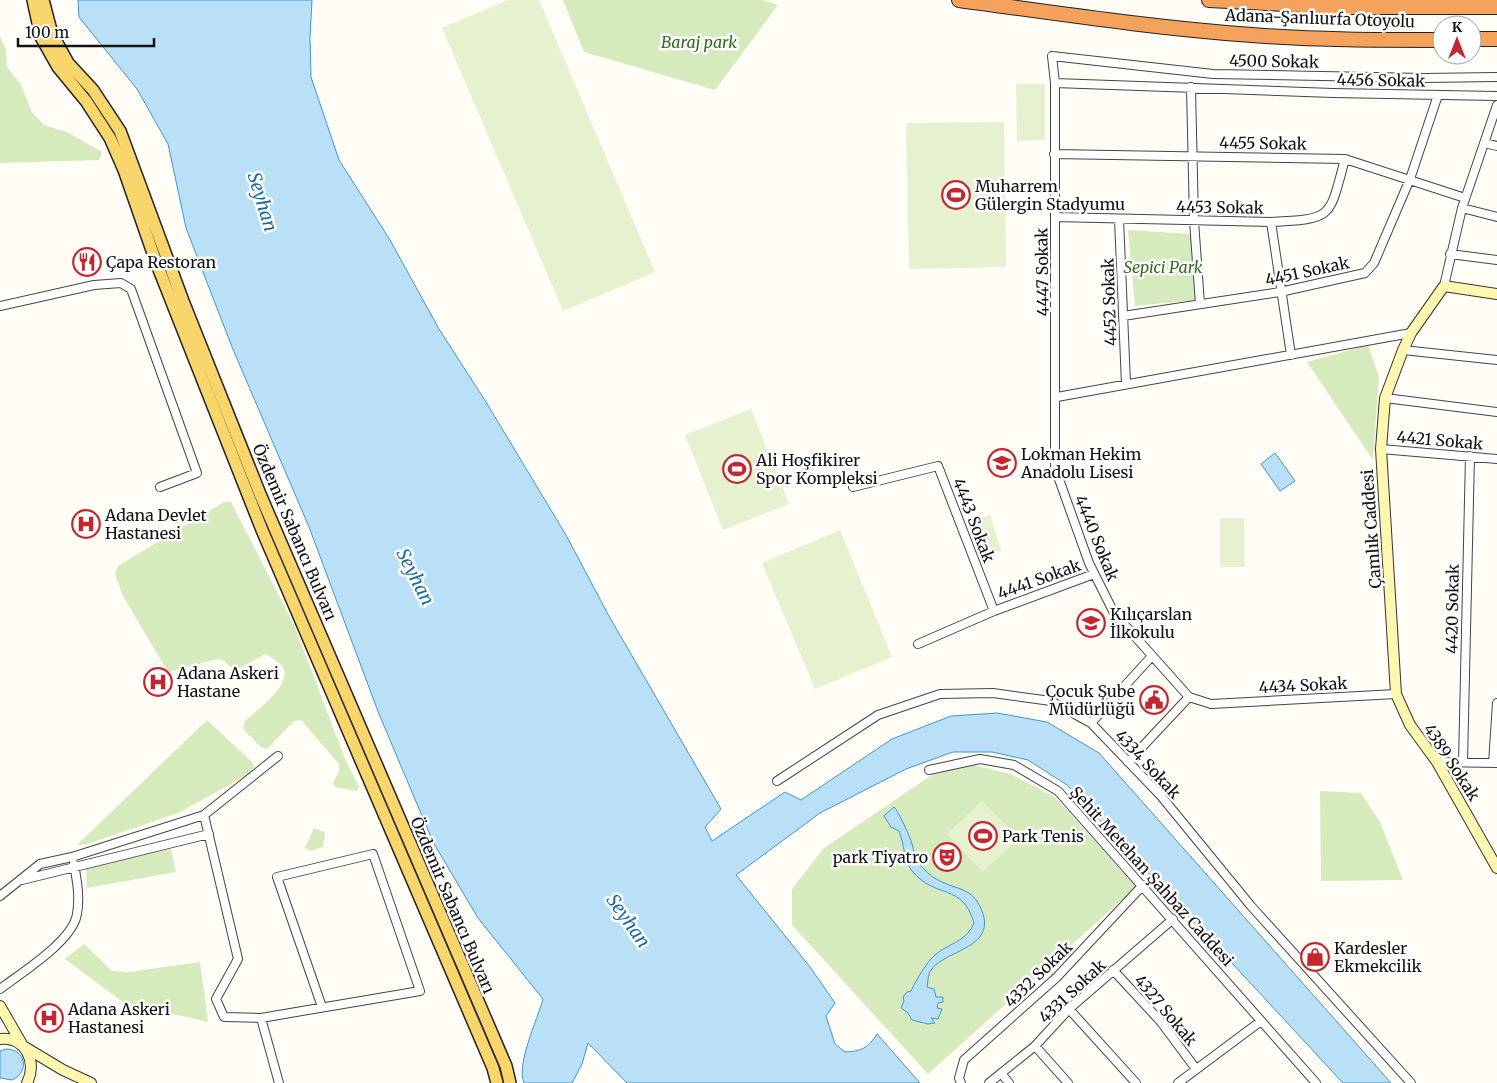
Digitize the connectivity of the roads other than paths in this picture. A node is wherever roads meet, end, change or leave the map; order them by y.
1 (33, 0) edge
2 (43, 0) edge
3 (959, 0) edge
4 (1209, 0) edge
5 (1497, 7) edge
6 (1482, 39) edge
7 (1497, 39) edge
8 (1432, 40) edge
9 (1052, 56) joint
10 (1497, 77) edge
11 (1056, 83) junction
12 (1190, 87) junction
13 (1438, 95) junction
14 (1497, 96) edge
15 (1497, 105) edge
16 (1484, 143) junction
17 (1497, 146) edge
18 (1054, 154) junction
19 (1193, 155) junction
20 (1345, 159) junction
21 (1410, 179) junction
22 (1465, 198) junction
23 (1462, 208) junction
24 (1497, 217) edge
25 (1055, 218) junction
26 (1119, 219) junction
27 (1194, 221) junction
28 (1271, 222) junction
29 (1450, 254) junction
30 (1497, 260) edge
31 (1444, 286) junction
32 (1280, 292) junction
33 (1497, 294) edge
34 (1200, 304) junction
35 (0, 306) edge
36 (1123, 316) junction
37 (1411, 333) junction
38 (1403, 350) junction
39 (1290, 355) junction
40 (1497, 360) edge
41 (1126, 384) junction
42 (1057, 397) junction
43 (1385, 398) junction
44 (1497, 412) edge
45 (1381, 449) junction
46 (1470, 456) junction
47 (1497, 459) edge
48 (160, 487) dead end
49 (853, 487) dead end
50 (1094, 574) junction
51 (994, 611) junction
52 (918, 644) dead end
53 (1152, 656) junction
54 (1396, 694) junction
55 (1189, 697) junction
56 (1497, 703) edge
57 (1091, 723) junction
58 (1410, 725) joint
59 (278, 756) dead end
60 (1128, 762) junction
61 (1437, 762) junction
62 (1463, 762) junction
63 (1495, 763) edge
64 (929, 770) dead end
65 (777, 781) dead end
66 (204, 815) junction
67 (209, 834) junction
68 (72, 857) junction
69 (74, 868) junction
70 (1497, 868) edge
71 (20, 881) junction
72 (1143, 885) junction
73 (0, 896) edge
74 (1173, 919) junction
75 (1113, 970) junction
76 (0, 988) edge
77 (0, 1006) edge
78 (322, 1007) junction
79 (1069, 1009) junction
80 (261, 1018) junction
81 (1261, 1021) junction
82 (0, 1039) edge
83 (23, 1046) junction
84 (1035, 1046) junction
85 (1196, 1069) junction
86 (1000, 1073) junction
87 (500, 1079) edge
88 (27, 1083) edge
89 (92, 1083) edge
90 (279, 1083) edge
91 (961, 1083) edge
92 (990, 1083) edge
93 (1009, 1083) edge
94 (1068, 1083) edge
95 (1136, 1083) edge
96 (1178, 1083) edge
97 (1316, 1083) edge
98 (1411, 1083) edge

1 - 87 main road, Özdemir Sabancı Bulvarı
2 - 87 main road, Özdemir Sabancı Bulvarı
3 - 8 highway, Adana-Şanlıurfa Otoyolu
4 - 5 highway, Adana-Şanlıurfa Otoyolu
6 - 7 highway
9 - 10 street, 4500 Sokak
9 - 11 street, 4447 Sokak
11 - 12 street, 4456 Sokak
11 - 18 street, 4447 Sokak
12 - 13 street, 4456 Sokak
12 - 19 street
13 - 14 street, 4456 Sokak
13 - 21 street, 4451 Sokak
15 - 16 street, Çamlık Caddesi
16 - 17 street
16 - 22 street, Çamlık Caddesi
18 - 19 street, 4455 Sokak
18 - 25 street, 4447 Sokak
19 - 20 street, 4455 Sokak
19 - 27 street
20 - 21 street, 4455 Sokak
20 - 28 street, 4453 Sokak
21 - 22 street, 4455 Sokak
21 - 32 street, 4451 Sokak
22 - 23 street, Çamlık Caddesi
23 - 24 street
23 - 29 street, Çamlık Caddesi
25 - 26 street, 4453 Sokak
25 - 42 street, 4447 Sokak
26 - 27 street, 4453 Sokak
26 - 36 street, 4452 Sokak
27 - 28 street, 4453 Sokak
27 - 34 street
28 - 32 street
29 - 30 street
29 - 31 street, Çamlık Caddesi
31 - 33 main road
31 - 37 main road, Çamlık Caddesi
32 - 34 street, 4451 Sokak
32 - 39 street
34 - 36 street, 4451 Sokak
35 - 48 street
36 - 41 street, 4452 Sokak
37 - 38 main road, Çamlık Caddesi
37 - 39 street
38 - 40 street
38 - 43 main road, Çamlık Caddesi
39 - 41 street
41 - 42 street
42 - 50 street, 4440 Sokak
43 - 44 street
43 - 45 main road, Çamlık Caddesi
45 - 46 street, 4421 Sokak
45 - 54 main road, Çamlık Caddesi
46 - 47 street, 4421 Sokak
46 - 62 street, 4420 Sokak
49 - 51 street, 4443 Sokak
50 - 51 street, 4441 Sokak
50 - 53 street, 4440 Sokak
51 - 52 street, 4441 Sokak
53 - 55 street, 4440 Sokak
53 - 57 street
54 - 55 street, 4434 Sokak
54 - 58 main road, Çamlık Caddesi
55 - 60 street
56 - 63 street
57 - 60 street, 4334 Sokak
57 - 65 street, 4334 Sokak
58 - 61 main road, 4389 Sokak
59 - 66 street
60 - 98 street, 4334 Sokak
61 - 62 street
61 - 70 main road, 4389 Sokak
62 - 63 street
64 - 72 street, Şehit Metehan Şahbaz Caddesi
66 - 67 street
66 - 68 street
67 - 69 street
67 - 80 street
68 - 69 street
68 - 71 street
69 - 71 street
69 - 76 street
71 - 73 street
72 - 74 street, Şehit Metehan Şahbaz Caddesi
72 - 91 street, 4332 Sokak
74 - 75 street, 4331 Sokak
74 - 81 street, Şehit Metehan Şahbaz Caddesi
75 - 79 street, 4331 Sokak
75 - 85 street, 4327 Sokak
77 - 83 main road
78 - 78 street
78 - 80 street
79 - 84 street, 4331 Sokak
79 - 95 street
80 - 90 street
81 - 85 street
81 - 97 street, Şehit Metehan Şahbaz Caddesi
82 - 83 main road
83 - 88 main road
83 - 89 main road
84 - 86 street, 4331 Sokak
84 - 94 street
85 - 96 street
86 - 92 street, 4331 Sokak
86 - 93 street

